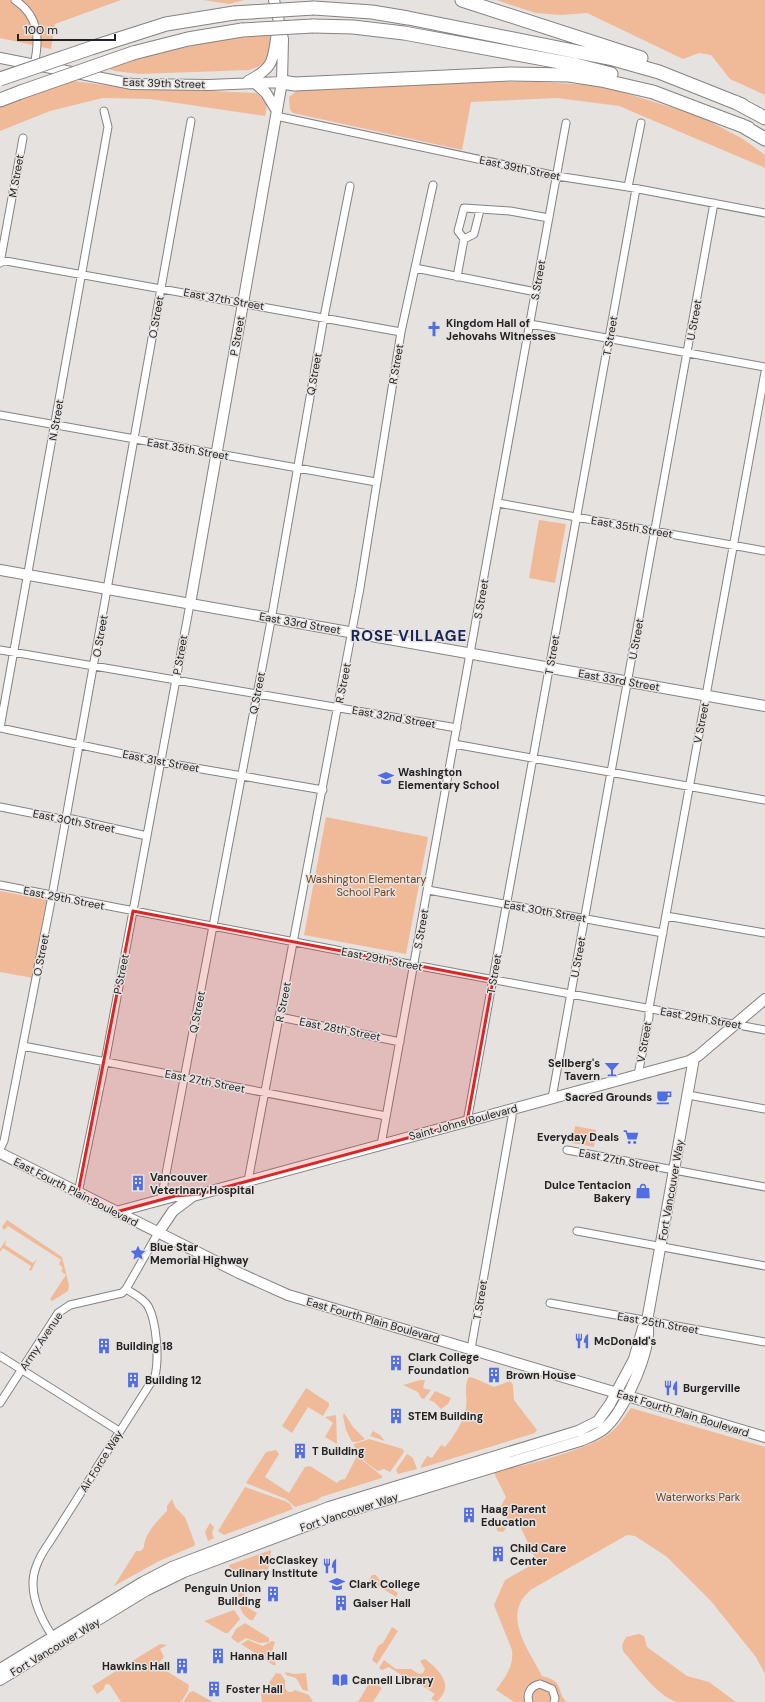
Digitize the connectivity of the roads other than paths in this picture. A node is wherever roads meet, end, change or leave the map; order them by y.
1 (15, 0) edge
2 (274, 0) edge
3 (462, 0) edge
4 (280, 20) junction
5 (0, 58) edge
6 (34, 65) junction
7 (0, 79) edge
8 (254, 82) junction
9 (282, 82) junction
10 (243, 83) junction
11 (0, 100) edge
12 (742, 105) junction
13 (104, 111) dead end
14 (277, 114) junction
15 (765, 118) edge
16 (191, 122) dead end
17 (641, 123) dead end
18 (566, 124) dead end
19 (748, 128) junction
20 (23, 138) dead end
21 (765, 139) edge
22 (557, 176) junction
23 (433, 185) dead end
24 (350, 186) dead end
25 (628, 187) junction
26 (636, 189) junction
27 (714, 203) junction
28 (480, 210) junction
29 (765, 213) edge
30 (549, 218) junction
31 (464, 239) junction
32 (0, 261) edge
33 (415, 268) junction
34 (82, 274) junction
35 (457, 277) junction
36 (161, 288) junction
37 (536, 292) junction
38 (243, 302) junction
39 (324, 317) junction
40 (530, 324) junction
41 (401, 332) junction
42 (609, 338) junction
43 (688, 352) junction
44 (765, 367) edge
45 (765, 372) edge
46 (0, 415) edge
47 (55, 425) junction
48 (135, 440) junction
49 (216, 454) junction
50 (298, 468) junction
51 (376, 482) junction
52 (498, 503) junction
53 (577, 517) junction
54 (656, 531) junction
55 (733, 546) junction
56 (765, 551) edge
57 (0, 570) edge
58 (28, 575) junction
59 (108, 590) junction
60 (190, 604) junction
61 (271, 618) junction
62 (352, 633) junction
63 (0, 650) edge
64 (14, 653) junction
65 (471, 654) junction
66 (94, 667) junction
67 (549, 668) junction
68 (176, 680) junction
69 (628, 682) junction
70 (257, 694) junction
71 (706, 696) junction
72 (765, 706) edge
73 (338, 707) junction
74 (0, 728) edge
75 (457, 728) junction
76 (454, 744) junction
77 (80, 745) junction
78 (533, 758) junction
79 (161, 762) junction
80 (612, 772) junction
81 (241, 776) junction
82 (689, 787) junction
83 (323, 790) junction
84 (765, 800) edge
85 (0, 807) edge
86 (66, 820) junction
87 (147, 836) junction
88 (0, 885) edge
89 (428, 890) junction
90 (52, 896) junction
91 (507, 904) junction
92 (133, 911) junction
93 (666, 916) junction
94 (585, 918) junction
95 (213, 926) junction
96 (662, 933) junction
97 (765, 933) edge
98 (294, 942) junction
99 (414, 965) junction
100 (493, 980) junction
101 (571, 994) junction
102 (765, 999) edge
103 (648, 1008) junction
104 (280, 1017) junction
105 (735, 1024) junction
106 (765, 1030) edge
107 (400, 1042) junction
108 (23, 1046) junction
109 (694, 1058) junction
110 (105, 1062) junction
111 (638, 1075) junction
112 (184, 1077) junction
113 (265, 1092) junction
114 (688, 1095) junction
115 (552, 1098) junction
116 (512, 1109) junction
117 (765, 1109) edge
118 (386, 1116) junction
119 (467, 1122) junction
120 (381, 1145) junction
121 (0, 1149) edge
122 (567, 1150) dead end
123 (0, 1153) edge
124 (674, 1170) junction
125 (248, 1181) junction
126 (765, 1186) edge
127 (78, 1193) junction
128 (200, 1194) junction
129 (160, 1200) junction
130 (116, 1212) junction
131 (577, 1231) dead end
132 (158, 1234) junction
133 (661, 1247) junction
134 (765, 1266) edge
135 (126, 1289) junction
136 (550, 1303) dead end
137 (648, 1322) junction
138 (765, 1342) edge
139 (471, 1349) junction
140 (0, 1356) edge
141 (21, 1370) junction
142 (622, 1394) junction
143 (0, 1403) edge
144 (119, 1431) junction
145 (765, 1437) edge
146 (53, 1637) junction
147 (0, 1669) edge
148 (0, 1680) edge
149 (529, 1702) edge
150 (554, 1702) edge

1 - 6 street
2 - 4 street, P Street
3 - 12 highway
4 - 9 street, P Street
4 - 10 street
5 - 6 street, East 39th Street
6 - 10 street, East 39th Street
7 - 12 highway, bridge
8 - 9 street, East 39th Street
8 - 10 street, East 39th Street
8 - 14 street
9 - 14 street, P Street
9 - 19 highway
11 - 19 highway, bridge
12 - 15 highway
13 - 34 street, N Street
14 - 22 street, East 39th Street
14 - 38 street, P Street
16 - 36 street, O Street
17 - 25 street
18 - 22 street, S Street
19 - 21 highway
20 - 32 street, M Street
22 - 25 street, East 39th Street
22 - 30 street, S Street
23 - 33 street, R Street
24 - 39 street, Q Street
25 - 26 street, East 39th Street
26 - 27 street, East 39th Street
26 - 42 street, T Street
27 - 29 street, East 39th Street
27 - 43 street, U Street
28 - 30 street
28 - 31 street
28 - 31 street
30 - 37 street, S Street
31 - 35 street
32 - 34 street, East 37th Street
33 - 35 street
33 - 41 street, R Street
34 - 36 street, East 37th Street
34 - 47 street, N Street
35 - 37 street
36 - 38 street, East 37th Street
36 - 48 street, O Street
37 - 40 street, S Street
38 - 39 street, East 37th Street
38 - 49 street, P Street
39 - 41 street, East 37th Street
39 - 50 street, Q Street
40 - 42 street
40 - 52 street, S Street
41 - 51 street, R Street
42 - 43 street
42 - 53 street, T Street
43 - 44 street
43 - 54 street, U Street
45 - 55 street, V Street
46 - 47 street, East 35th Street
47 - 48 street, East 35th Street
47 - 58 street, N Street
48 - 49 street, East 35th Street
48 - 59 street, O Street
49 - 50 street, East 35th Street
49 - 60 street, P Street
50 - 51 street, East 35th Street
50 - 61 street, Q Street
51 - 62 street, R Street
52 - 53 street, East 35th Street
52 - 65 street, S Street
53 - 54 street, East 35th Street
53 - 67 street, T Street
54 - 55 street, East 35th Street
54 - 69 street, U Street
55 - 56 street, East 35th Street
55 - 71 street, V Street
57 - 58 street, East 33rd Street
58 - 59 street, East 33rd Street
58 - 64 street, N Street
59 - 60 street, East 33rd Street
59 - 66 street, O Street
60 - 61 street, East 33rd Street
60 - 68 street, P Street
61 - 62 street, East 33rd Street
61 - 70 street, Q Street
62 - 65 street, East 33rd Street
62 - 73 street, R Street
63 - 64 street, East 32nd Street
64 - 66 street, East 32nd Street
64 - 74 street, N Street
65 - 67 street, East 33rd Street
65 - 75 street, S Street
66 - 68 street, East 32nd Street
66 - 77 street, O Street
67 - 69 street, East 33rd Street
67 - 78 street, T Street
68 - 70 street, East 32nd Street
68 - 79 street, P Street
69 - 71 street, East 33rd Street
69 - 80 street, U Street
70 - 73 street, East 32nd Street
70 - 81 street, Q Street
71 - 72 street, East 33rd Street
71 - 82 street, V Street
73 - 75 street, East 32nd Street
73 - 83 street, R Street
74 - 77 street, East 31st Street
75 - 76 street, S Street
76 - 78 street
76 - 89 street, S Street
77 - 79 street, East 31st Street
77 - 86 street, O Street
78 - 80 street
78 - 91 street, T Street
79 - 81 street, East 31st Street
79 - 87 street, P Street
80 - 82 street
80 - 94 street, U Street
81 - 83 street, East 31st Street
81 - 95 street, Q Street
82 - 84 street
82 - 93 street, V Street
83 - 98 street, R Street
85 - 86 street, East 30th Street
86 - 87 street, East 30th Street
86 - 90 street, O Street
87 - 92 street, P Street
88 - 90 street, East 29th Street
89 - 91 street, East 30th Street
89 - 99 street, S Street
90 - 92 street, East 29th Street
90 - 108 street, O Street
91 - 94 street, East 30th Street
91 - 100 street, T Street
92 - 95 street, East 29th Street
92 - 110 street, P Street
93 - 96 street, V Street
93 - 97 street
94 - 96 street, East 30th Street
94 - 101 street, U Street
95 - 98 street, East 29th Street
95 - 112 street, Q Street
96 - 103 street, V Street
98 - 99 street, East 29th Street
98 - 104 street, R Street
99 - 100 street, East 29th Street
99 - 107 street, S Street
100 - 101 street, East 29th Street
100 - 119 street, T Street
101 - 103 street, East 29th Street
101 - 115 street, U Street
102 - 105 street, Saint Johns Boulevard
103 - 105 street, East 29th Street
103 - 111 street, V Street
104 - 107 street, East 28th Street
104 - 113 street, R Street
105 - 106 street, East 29th Street
105 - 109 street, Saint Johns Boulevard
107 - 118 street, S Street
108 - 110 street, East 27th Street
108 - 121 street, O Street
109 - 111 street, Saint Johns Boulevard
109 - 114 street, Fort Vancouver Way
110 - 112 street, East 27th Street
110 - 127 street, P Street
111 - 115 street, Saint Johns Boulevard
112 - 113 street, East 27th Street
112 - 129 street, Q Street
113 - 118 street, East 27th Street
113 - 125 street, R Street
114 - 117 street
114 - 124 street, Fort Vancouver Way
115 - 116 street, Saint Johns Boulevard
116 - 119 street, Saint Johns Boulevard
116 - 139 street, T Street
118 - 120 street, S Street
119 - 120 street, Saint Johns Boulevard
120 - 125 street, Saint Johns Boulevard
122 - 124 street, East 27th Street
123 - 127 street, East Fourth Plain Boulevard
124 - 126 street, East 27th Street
124 - 133 street, Fort Vancouver Way
125 - 128 street, Saint Johns Boulevard
127 - 130 street, East Fourth Plain Boulevard
128 - 129 street
128 - 132 street, Saint Johns Boulevard
129 - 130 street
130 - 132 street, East Fourth Plain Boulevard
131 - 133 street
132 - 135 street
132 - 139 street, East Fourth Plain Boulevard
133 - 134 street
133 - 137 street, Fort Vancouver Way
135 - 141 street, Army Avenue
135 - 144 street, Air Force Way
136 - 137 street, East 25th Street
137 - 138 street, East 25th Street
137 - 142 street, Fort Vancouver Way
139 - 142 street, East Fourth Plain Boulevard
140 - 141 street
141 - 143 street, Army Avenue
141 - 144 street
142 - 145 street, East Fourth Plain Boulevard
142 - 146 street, Fort Vancouver Way
142 - 148 street, Fort Vancouver Way
144 - 146 street, Air Force Way
146 - 147 street, Fort Vancouver Way
149 - 150 street

